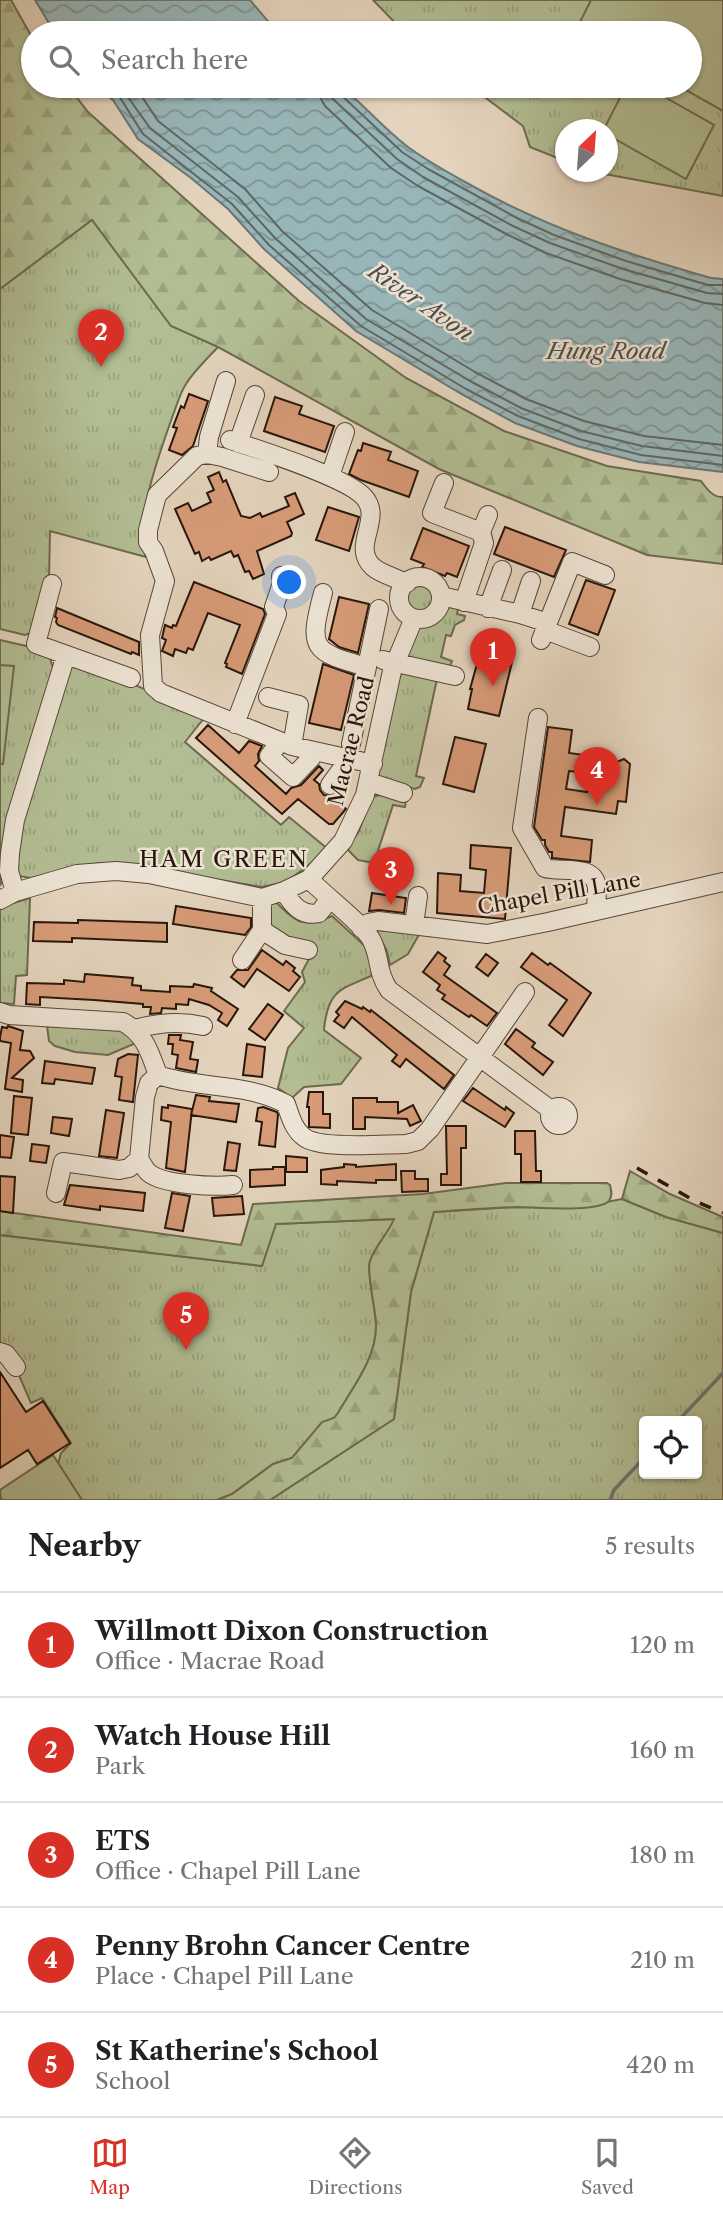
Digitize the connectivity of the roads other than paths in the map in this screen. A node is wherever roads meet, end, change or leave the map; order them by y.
1 (226, 381) dead end
2 (255, 396) dead end
3 (345, 432) dead end
4 (207, 454) junction
5 (269, 472) dead end
6 (330, 477) junction
7 (444, 483) dead end
8 (502, 570) dead end
9 (605, 575) dead end
10 (281, 576) dead end
11 (531, 581) dead end
12 (407, 583) junction
13 (52, 584) dead end
14 (323, 593) dead end
15 (441, 596) junction
16 (464, 602) junction
17 (488, 608) junction
18 (379, 609) dead end
19 (520, 614) junction
20 (414, 618) junction
21 (545, 631) junction
22 (590, 647) dead end
23 (66, 655) junction
24 (368, 662) junction
25 (395, 662) junction
26 (455, 676) dead end
27 (131, 678) dead end
28 (268, 697) dead end
29 (538, 718) dead end
30 (241, 726) junction
31 (286, 743) junction
32 (237, 744) dead end
33 (313, 751) junction
34 (350, 752) junction
35 (373, 764) junction
36 (369, 782) junction
37 (330, 785) dead end
38 (403, 793) dead end
39 (309, 879) junction
40 (723, 882) edge
41 (284, 891) junction
42 (8, 896) edge
43 (418, 897) dead end
44 (262, 898) junction
45 (329, 900) junction
46 (596, 911) junction
47 (414, 925) junction
48 (361, 928) junction
49 (262, 930) junction
50 (308, 950) dead end
51 (242, 960) dead end
52 (525, 992) dead end
53 (0, 1012) edge
54 (203, 1026) dead end
55 (135, 1028) junction
56 (479, 1056) junction
57 (158, 1075) junction
58 (551, 1110) dead end
59 (139, 1159) junction
60 (233, 1185) dead end
61 (56, 1193) dead end
62 (0, 1352) edge
63 (16, 1367) dead end

1 - 4 street
2 - 6 street
3 - 6 street
4 - 5 street
4 - 30 street
6 - 12 street
7 - 16 street
8 - 17 street
9 - 21 street
10 - 30 street
11 - 19 street
12 - 15 street
12 - 20 street
13 - 23 street
14 - 24 street
15 - 16 street
15 - 20 street
16 - 17 street
17 - 19 street
18 - 24 street
19 - 21 street
20 - 25 street, Macrae Road
21 - 22 street
23 - 27 street
23 - 42 street
24 - 25 street
24 - 34 street
25 - 26 street
25 - 35 street, Macrae Road
28 - 31 street
29 - 46 street
30 - 31 street
30 - 32 street
31 - 33 street
31 - 33 street
33 - 34 street
34 - 35 street
34 - 37 street
35 - 36 street, Macrae Road
36 - 38 street
36 - 39 street, Macrae Road
39 - 41 street, Macrae Road
39 - 45 street
40 - 46 street, Chapel Pill Lane
41 - 44 street, Macrae Road
41 - 45 street
42 - 44 street, Macrae Road
43 - 47 street
44 - 49 street
45 - 48 street
46 - 47 street, Chapel Pill Lane
47 - 48 street, Chapel Pill Lane
48 - 56 street
49 - 50 street
49 - 51 street
52 - 56 street
53 - 55 street
54 - 55 street
55 - 57 street
56 - 57 street
56 - 58 street
57 - 59 street
59 - 60 street
59 - 61 street
62 - 63 street

